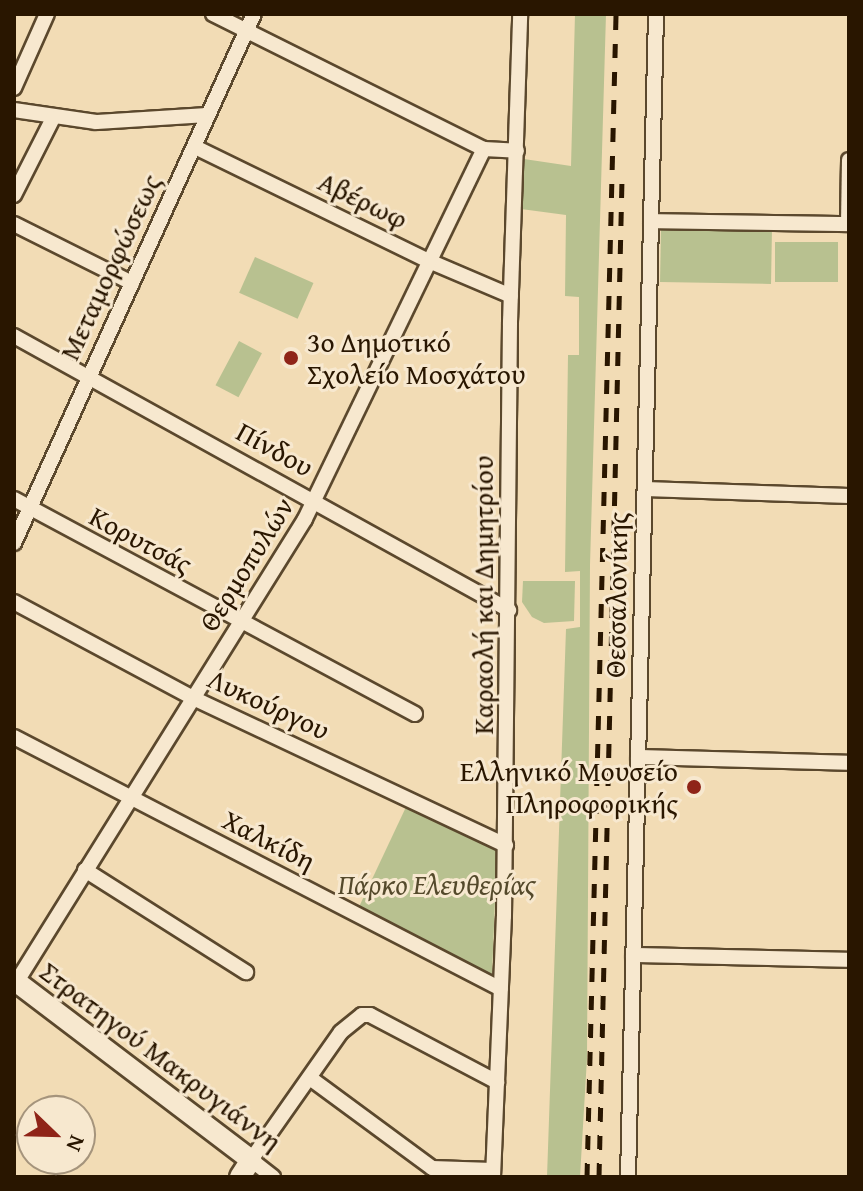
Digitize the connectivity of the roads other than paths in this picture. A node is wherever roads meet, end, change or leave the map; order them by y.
1 (47, 14) edge
2 (213, 14) edge
3 (254, 14) edge
4 (520, 14) edge
5 (656, 14) edge
6 (246, 32) junction
7 (14, 88) edge
8 (14, 110) edge
9 (208, 115) junction
10 (53, 118) junction
11 (195, 147) junction
12 (484, 149) junction
13 (517, 151) junction
14 (849, 160) edge
15 (14, 195) edge
16 (651, 221) junction
17 (14, 224) edge
18 (848, 224) edge
19 (429, 261) junction
20 (132, 283) junction
21 (511, 296) junction
22 (14, 336) edge
23 (89, 375) junction
24 (645, 489) junction
25 (849, 496) edge
26 (14, 499) edge
27 (315, 501) junction
28 (29, 508) junction
29 (14, 543) edge
30 (14, 602) edge
31 (509, 610) junction
32 (240, 623) junction
33 (193, 698) junction
34 (415, 714) dead end
35 (14, 737) edge
36 (638, 757) junction
37 (849, 763) edge
38 (130, 797) junction
39 (506, 845) junction
40 (85, 870) junction
41 (633, 955) junction
42 (849, 960) edge
43 (246, 972) dead end
44 (15, 983) edge
45 (501, 989) junction
46 (310, 1078) junction
47 (497, 1082) junction
48 (245, 1169) edge
49 (493, 1173) edge
50 (273, 1177) edge
51 (628, 1177) edge

1 - 7 street
2 - 6 street
3 - 6 street, Μεταμορφώσεως
4 - 13 street, Καραολή και Δημητρίου
5 - 16 street, Θεσσαλονίκης
6 - 9 street, Μεταμορφώσεως
6 - 12 street
8 - 10 street
9 - 10 street
9 - 11 street, Μεταμορφώσεως
10 - 15 street
11 - 19 street, Αβέρωφ
11 - 20 street, Μεταμορφώσεως
12 - 13 street
12 - 19 street, Θερμοπυλών
13 - 21 street, Καραολή και Δημητρίου
14 - 18 street
16 - 18 street
16 - 24 street, Θεσσαλονίκης
17 - 20 street
19 - 21 street, Αβέρωφ
19 - 27 street, Θερμοπυλών
20 - 23 street, Μεταμορφώσεως
21 - 31 street, Καραολή και Δημητρίου
22 - 23 street, Πίνδου
23 - 27 street, Πίνδου
23 - 28 street, Μεταμορφώσεως
24 - 25 street
24 - 36 street, Θεσσαλονίκης
26 - 28 street, Κορυτσάς
27 - 31 street, Πίνδου
27 - 32 street, Θερμοπυλών
28 - 29 street, Μεταμορφώσεως
28 - 32 street, Κορυτσάς
30 - 33 street, Λυκούργου
31 - 39 street, Καραολή και Δημητρίου
32 - 33 street, Θερμοπυλών
32 - 34 street, Κορυτσάς
33 - 38 street, Θερμοπυλών
33 - 39 street, Λυκούργου
35 - 38 street, Χαλκίδη
36 - 37 street
36 - 41 street, Θεσσαλονίκης
38 - 40 street, Θερμοπυλών
38 - 45 street, Χαλκίδη
39 - 45 street, Καραολή και Δημητρίου
40 - 43 street
40 - 44 street, Θερμοπυλών
41 - 42 street
41 - 51 street, Θεσσαλονίκης
44 - 48 main road, Στρατηγού Μακρυγιάννη
45 - 47 street, Καραολή και Δημητρίου
46 - 47 street
46 - 48 street
46 - 49 street
47 - 49 street, Καραολή και Δημητρίου
48 - 50 street, Στρατηγού Μακρυγιάννη

